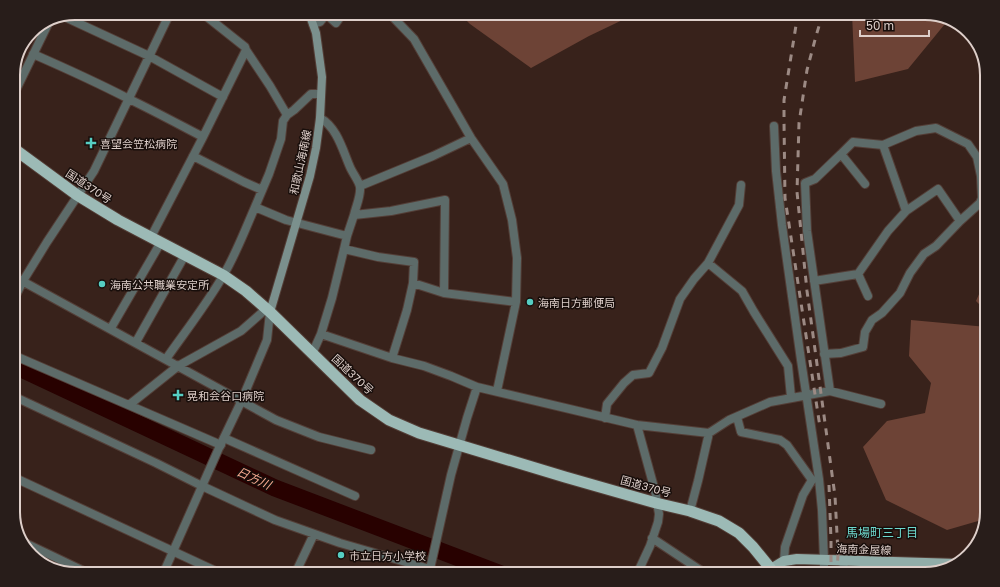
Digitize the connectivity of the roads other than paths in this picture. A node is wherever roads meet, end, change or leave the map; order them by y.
1 (72, 20) edge
2 (167, 20) edge
3 (211, 20) edge
4 (312, 20) edge
5 (322, 20) edge
6 (396, 20) edge
7 (313, 24) junction
8 (46, 28) edge
9 (246, 50) junction
10 (33, 54) junction
11 (149, 56) junction
12 (20, 81) edge
13 (321, 94) junction
14 (223, 97) junction
15 (128, 98) junction
16 (287, 115) junction
17 (320, 118) junction
18 (774, 126) dead end
19 (203, 137) junction
20 (471, 138) junction
21 (883, 145) junction
22 (20, 153) edge
23 (841, 154) junction
24 (193, 156) junction
25 (980, 171) edge
26 (865, 184) dead end
27 (741, 185) dead end
28 (360, 186) junction
29 (262, 190) junction
30 (77, 195) junction
31 (980, 204) edge
32 (255, 207) junction
33 (906, 211) junction
34 (354, 215) junction
35 (960, 221) junction
36 (296, 223) junction
37 (347, 236) junction
38 (156, 240) junction
39 (344, 249) junction
40 (185, 255) junction
41 (708, 263) junction
42 (858, 274) junction
43 (223, 275) junction
44 (20, 280) edge
45 (23, 281) junction
46 (814, 281) junction
47 (414, 283) junction
48 (20, 287) edge
49 (444, 293) junction
50 (868, 296) dead end
51 (516, 302) junction
52 (268, 310) junction
53 (111, 328) junction
54 (321, 334) junction
55 (136, 342) junction
56 (312, 354) junction
57 (824, 354) junction
58 (20, 357) edge
59 (392, 358) junction
60 (166, 359) junction
61 (178, 366) junction
62 (477, 387) junction
63 (497, 391) junction
64 (830, 391) junction
65 (806, 395) junction
66 (791, 397) junction
67 (20, 399) edge
68 (241, 402) junction
69 (882, 404) dead end
70 (129, 405) junction
71 (737, 417) junction
72 (605, 418) junction
73 (637, 425) junction
74 (709, 433) junction
75 (221, 443) junction
76 (460, 445) junction
77 (371, 450) dead end
78 (816, 479) junction
79 (20, 480) edge
80 (203, 484) junction
81 (355, 496) dead end
82 (656, 503) junction
83 (690, 511) junction
84 (314, 534) junction
85 (652, 538) junction
86 (173, 552) junction
87 (41, 554) edge
88 (824, 560) junction
89 (844, 560) junction
90 (784, 561) junction
91 (431, 566) joint
92 (72, 567) edge
93 (166, 567) edge
94 (206, 567) edge
95 (298, 567) edge
96 (640, 567) edge
97 (696, 567) edge
98 (769, 567) edge
99 (777, 567) edge
100 (824, 567) edge
101 (844, 567) edge
102 (924, 567) edge

1 - 11 street
2 - 11 street
3 - 9 street
4 - 7 main road, 和歌山海南線
5 - 7 street
6 - 20 street
7 - 13 main road, 和歌山海南線
8 - 10 street
9 - 14 street
9 - 16 street
10 - 12 street
10 - 15 street
11 - 14 street
11 - 15 street
13 - 16 street
13 - 17 main road, 和歌山海南線
14 - 19 street
15 - 19 street
15 - 30 street
16 - 29 street
17 - 28 street
17 - 36 main road, 和歌山海南線
18 - 65 street
19 - 24 street
20 - 28 street
20 - 51 street
21 - 23 street
21 - 25 street
21 - 33 street
22 - 30 highway, 国道370号
23 - 26 street
23 - 46 street
24 - 29 street
24 - 38 street
27 - 41 street
28 - 34 street
29 - 32 street
30 - 38 highway, 国道370号
30 - 45 street
31 - 35 street
32 - 36 street
32 - 43 street
33 - 35 street
33 - 42 street
34 - 37 street
34 - 49 street
35 - 57 street
36 - 37 street
36 - 52 main road, 和歌山海南線
37 - 39 street
38 - 40 highway, 国道370号
38 - 53 street
39 - 47 street
39 - 54 street
40 - 43 highway, 国道370号
40 - 55 street
41 - 66 street
41 - 72 street
42 - 46 street
42 - 50 street
43 - 52 highway, 国道370号
43 - 60 street
44 - 45 street
45 - 48 street
45 - 53 street
46 - 57 street
47 - 49 street
47 - 59 street
49 - 51 street
51 - 63 street
52 - 56 highway, 国道370号
52 - 61 street
52 - 68 street
53 - 55 street
54 - 56 street
54 - 59 street
55 - 60 street
56 - 76 highway, 国道370号
57 - 64 street
58 - 70 street
59 - 62 street
60 - 61 street
61 - 68 street
61 - 70 street
62 - 63 street
62 - 76 street
63 - 72 street
64 - 65 street
64 - 69 street
65 - 66 street
65 - 78 street
66 - 71 street
67 - 80 street
68 - 75 street
68 - 77 street
70 - 75 street
71 - 74 street
71 - 78 street
72 - 73 street
73 - 74 street
73 - 82 street
74 - 83 street
75 - 80 street
75 - 81 street
76 - 82 highway, 国道370号
76 - 91 street
78 - 88 street
78 - 90 street
79 - 86 street
80 - 84 street
80 - 86 street
82 - 83 highway, 国道370号
82 - 85 street
83 - 98 highway, 国道370号
84 - 91 street
84 - 95 street
85 - 96 street
85 - 97 street
86 - 93 street
86 - 94 street
87 - 92 street
88 - 89 main road, 海南金屋線
88 - 90 main road, 海南金屋線
88 - 100 street
89 - 101 street
89 - 102 main road, 海南金屋線
90 - 99 main road, 海南金屋線

